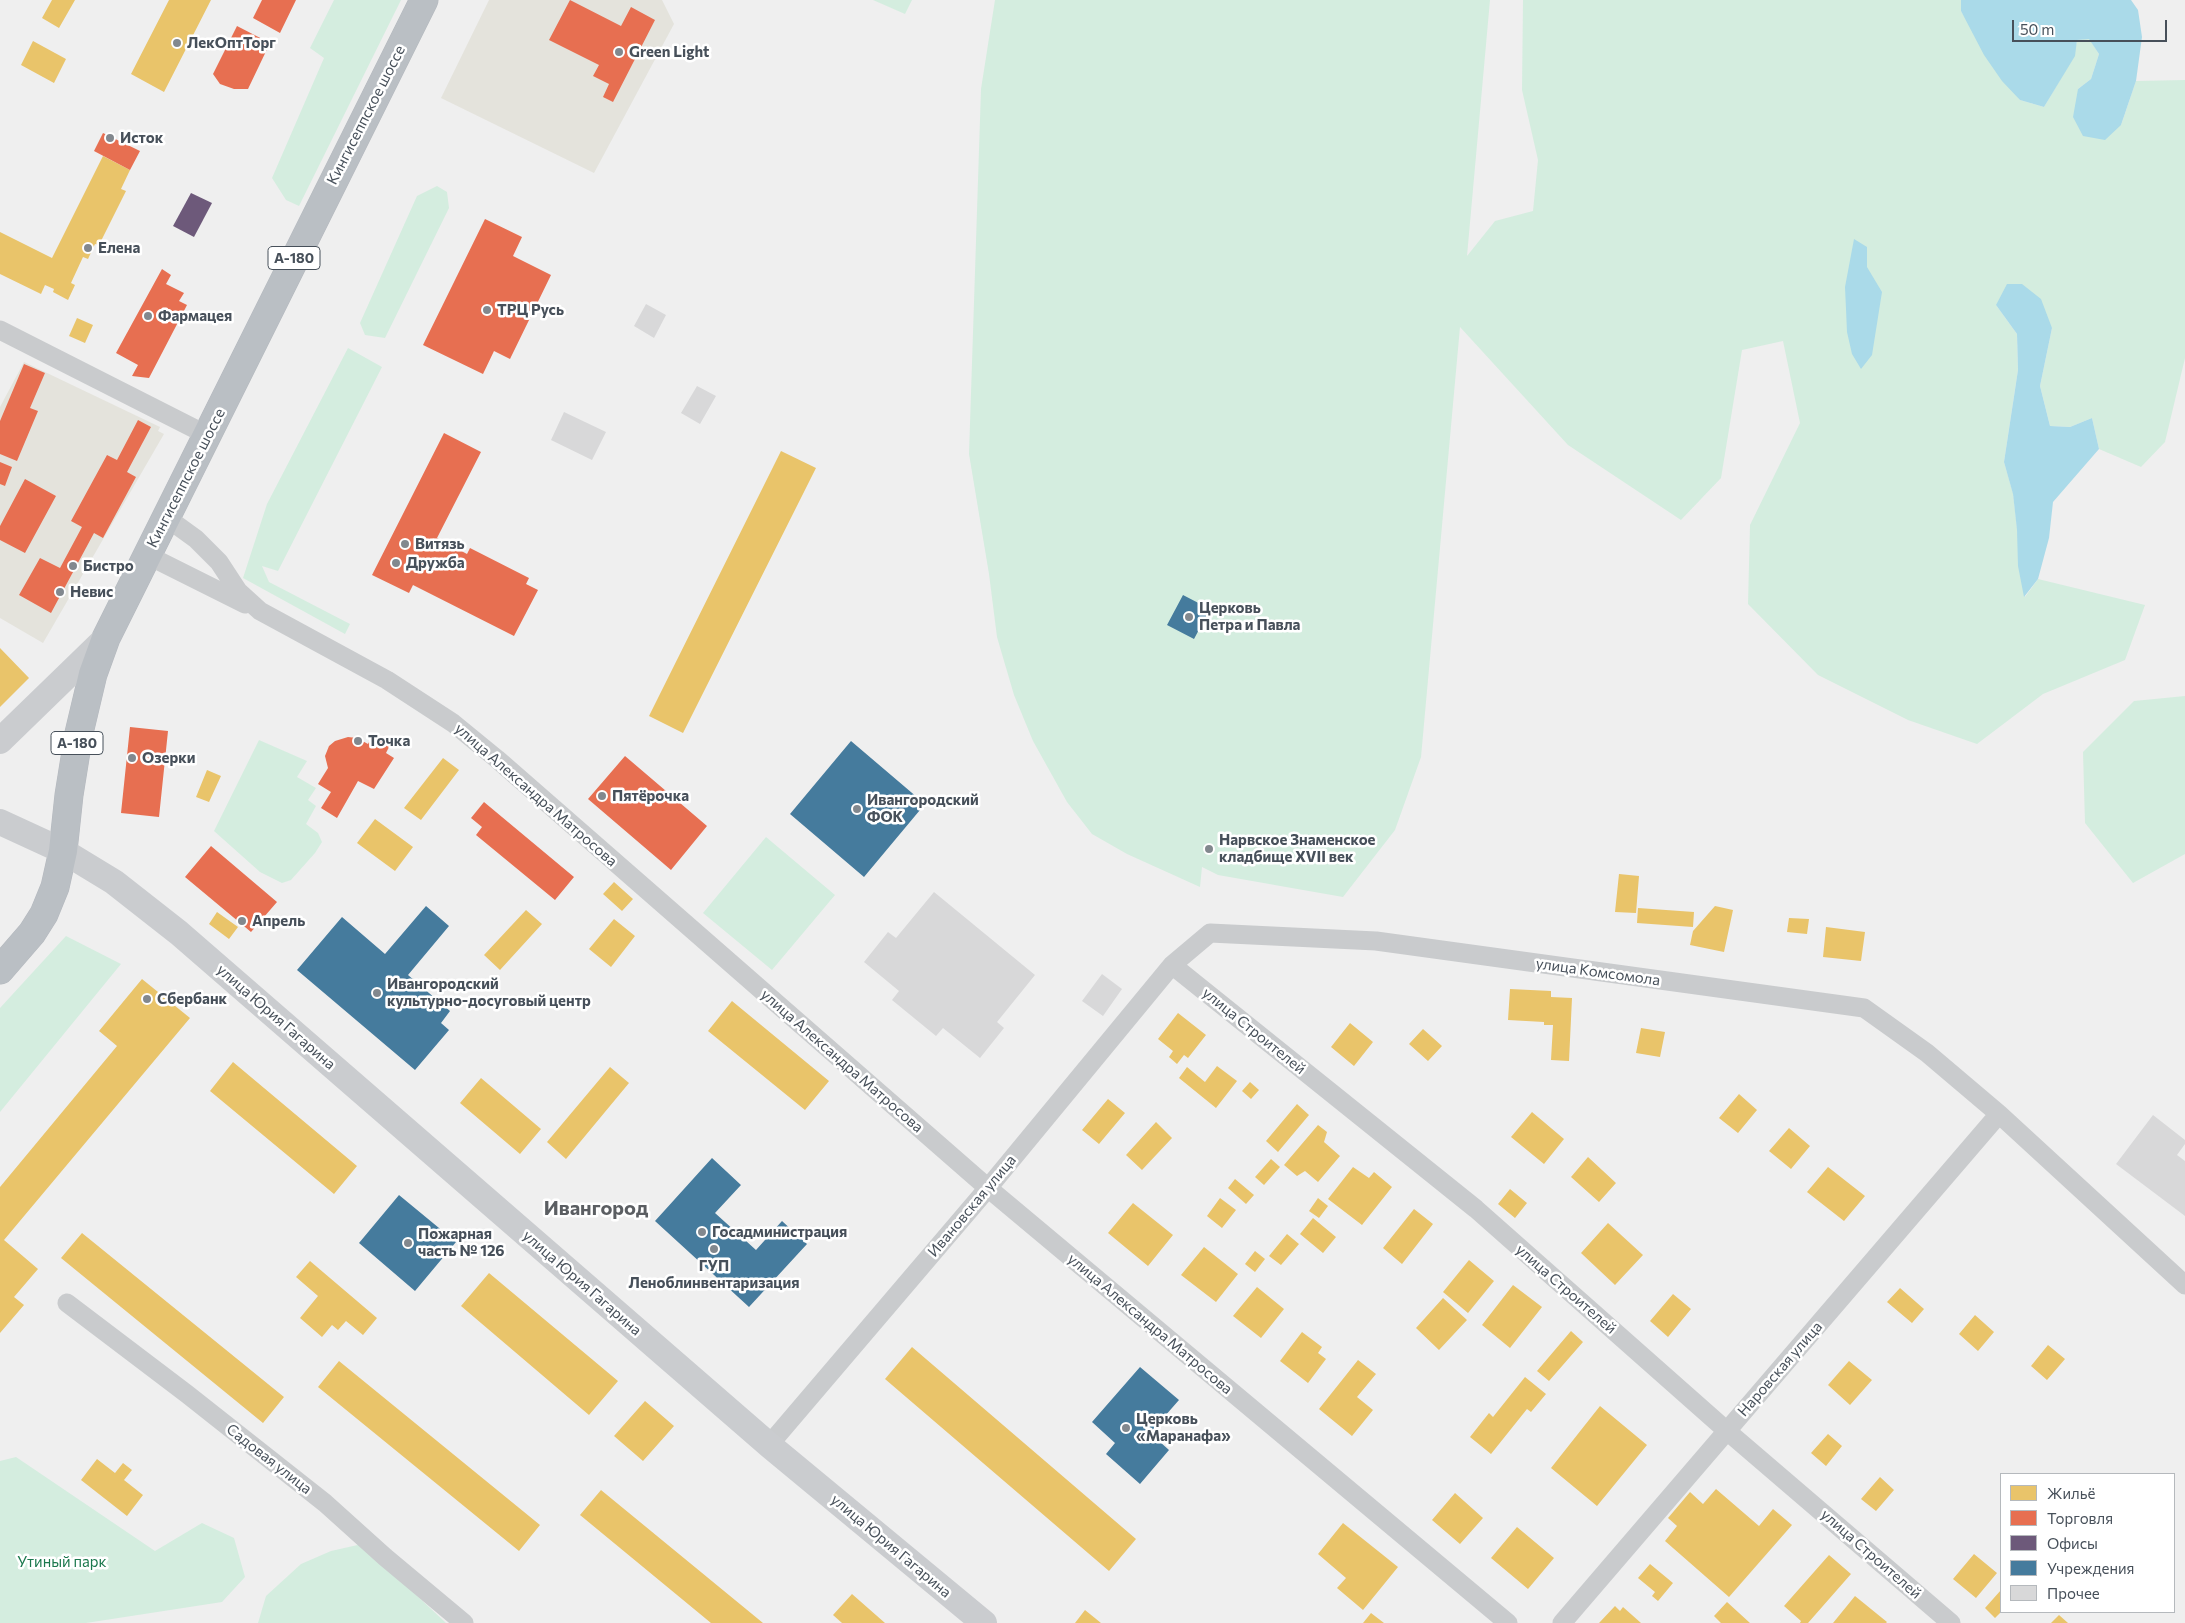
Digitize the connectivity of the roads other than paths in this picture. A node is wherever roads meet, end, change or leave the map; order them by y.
1 (424, 0) edge
2 (0, 330) edge
3 (207, 435) junction
4 (167, 518) junction
5 (147, 555) junction
6 (260, 611) junction
7 (106, 638) junction
8 (0, 741) edge
9 (0, 822) edge
10 (63, 851) junction
11 (1172, 965) junction
12 (0, 970) edge
13 (1999, 1114) junction
14 (988, 1188) junction
15 (2185, 1285) edge
16 (67, 1303) dead end
17 (1727, 1431) junction
18 (769, 1445) junction
19 (464, 1623) edge
20 (984, 1623) edge
21 (1508, 1623) edge
22 (1562, 1623) edge
23 (1951, 1623) edge

1 - 3 highway, Кингисеппское шоссе / А-180
2 - 3 street
3 - 4 highway, Кингисеппское шоссе / А-180
4 - 5 highway, Кингисеппское шоссе / А-180
4 - 6 street, улица Александра Матросова
5 - 6 street
5 - 7 highway, Кингисеппское шоссе / А-180
6 - 14 street, улица Александра Матросова
7 - 8 street
7 - 10 highway, Кингисеппское шоссе / А-180
9 - 10 street, улица Юрия Гагарина
10 - 12 highway, Кингисеппское шоссе / А-180
10 - 18 street, улица Юрия Гагарина
11 - 13 street, улица Комсомола
11 - 14 street, Ивановская улица
11 - 17 street, улица Строителей
13 - 15 street, улица Комсомола
13 - 17 street, Наровская улица
14 - 18 street, Ивановская улица
14 - 21 street, улица Александра Матросова
16 - 19 street, Садовая улица
17 - 22 street, Наровская улица
17 - 23 street, улица Строителей
18 - 20 street, улица Юрия Гагарина

